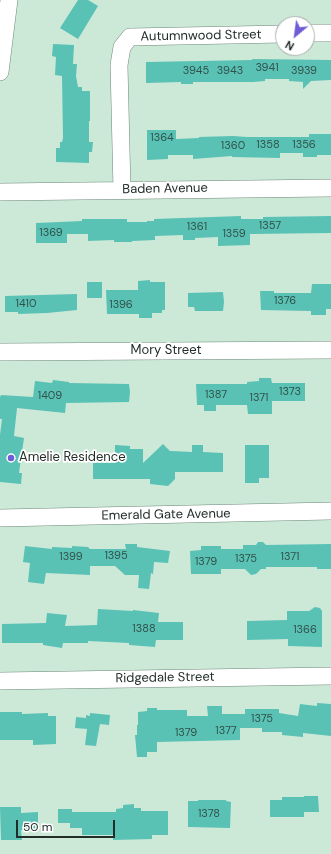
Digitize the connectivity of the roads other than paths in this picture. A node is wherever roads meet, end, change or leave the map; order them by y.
1 (9, 0) edge
2 (315, 33) edge
3 (331, 33) edge
4 (275, 34) edge
5 (0, 72) edge
6 (331, 188) edge
7 (122, 190) junction
8 (0, 192) edge
9 (331, 350) edge
10 (0, 352) edge
11 (331, 511) edge
12 (0, 518) edge
13 (331, 676) edge
14 (0, 681) edge

1 - 5 street
2 - 3 street
4 - 7 street, Autumnwood Street
6 - 7 street, Baden Avenue
7 - 8 street, Baden Avenue
9 - 10 street, Mory Street
11 - 12 street, Emerald Gate Avenue
13 - 14 street, Ridgedale Street

